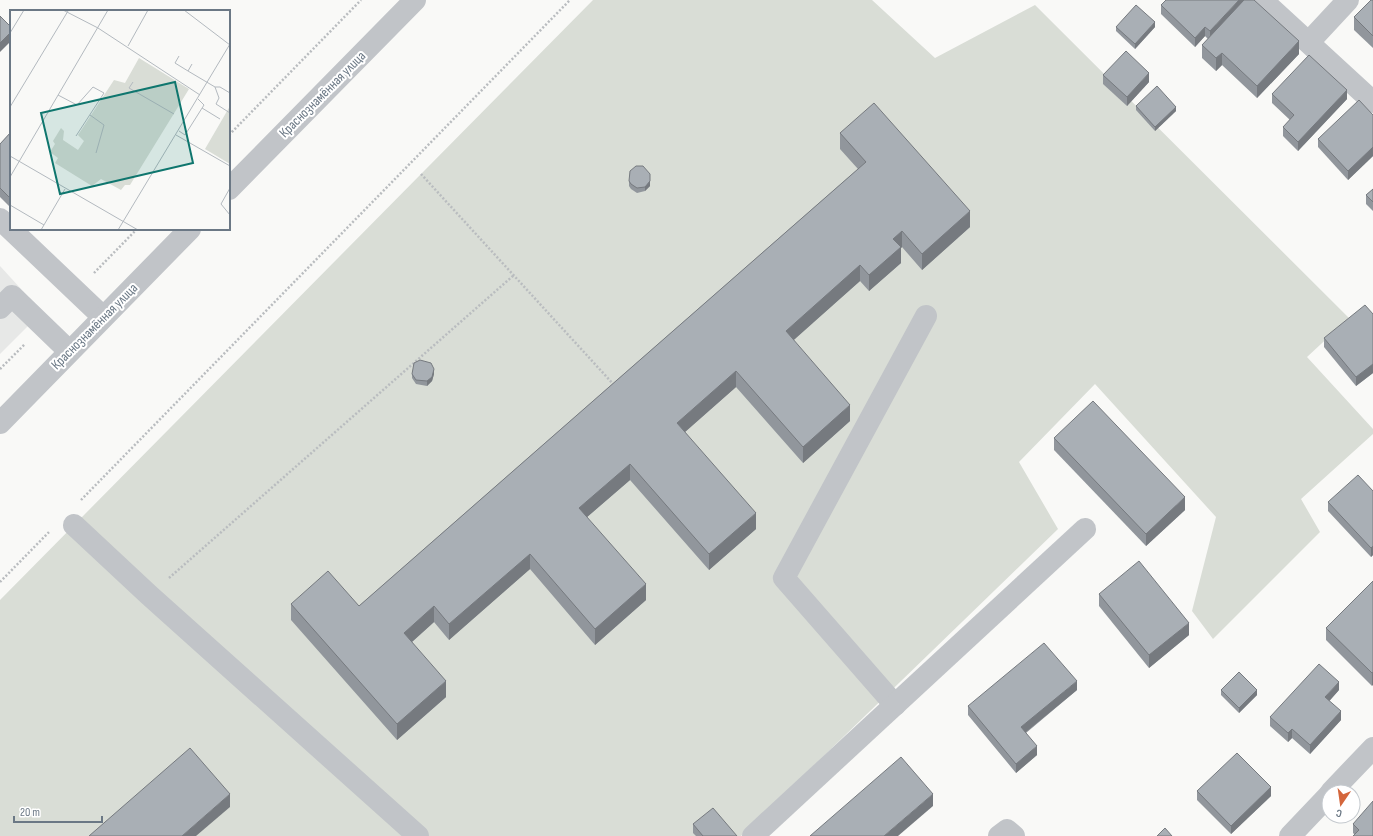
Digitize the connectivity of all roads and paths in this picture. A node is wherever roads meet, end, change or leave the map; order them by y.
1 (361, 0) edge
2 (415, 0) edge
3 (570, 0) edge
4 (1262, 0) edge
5 (1348, 0) edge
6 (1309, 42) junction
7 (1373, 102) edge
8 (230, 134) edge
9 (421, 174) dead end
10 (230, 188) edge
11 (0, 219) edge
12 (10, 228) edge
13 (12, 230) edge
14 (136, 230) edge
15 (189, 230) edge
16 (514, 275) junction
17 (76, 291) junction
18 (0, 308) edge
19 (926, 316) dead end
20 (103, 317) junction
21 (69, 351) junction
22 (616, 387) edge
23 (0, 423) edge
24 (78, 502) dead end
25 (74, 525) dead end
26 (1085, 529) dead end
27 (50, 531) dead end
28 (0, 582) edge
29 (149, 595) junction
30 (895, 705) junction
31 (1373, 748) edge
32 (1339, 784) edge
33 (1321, 803) edge
34 (418, 836) edge
35 (753, 836) edge
36 (998, 836) edge
37 (1014, 836) edge
38 (1290, 836) edge

1 - 8 path
2 - 10 street, Краснознамённая улица
3 - 24 path
4 - 6 street
5 - 6 street
6 - 7 street
9 - 16 path
11 - 12 street
13 - 17 street
14 - 17 path
15 - 20 street, Краснознамённая улица
16 - 22 path
16 - 29 path
17 - 20 street
18 - 21 street
19 - 30 street
20 - 21 street, Краснознамённая улица
21 - 23 street, Краснознамённая улица
25 - 29 street
26 - 30 street
27 - 28 path
29 - 34 street
30 - 35 street
31 - 32 street
33 - 38 street
36 - 37 street

